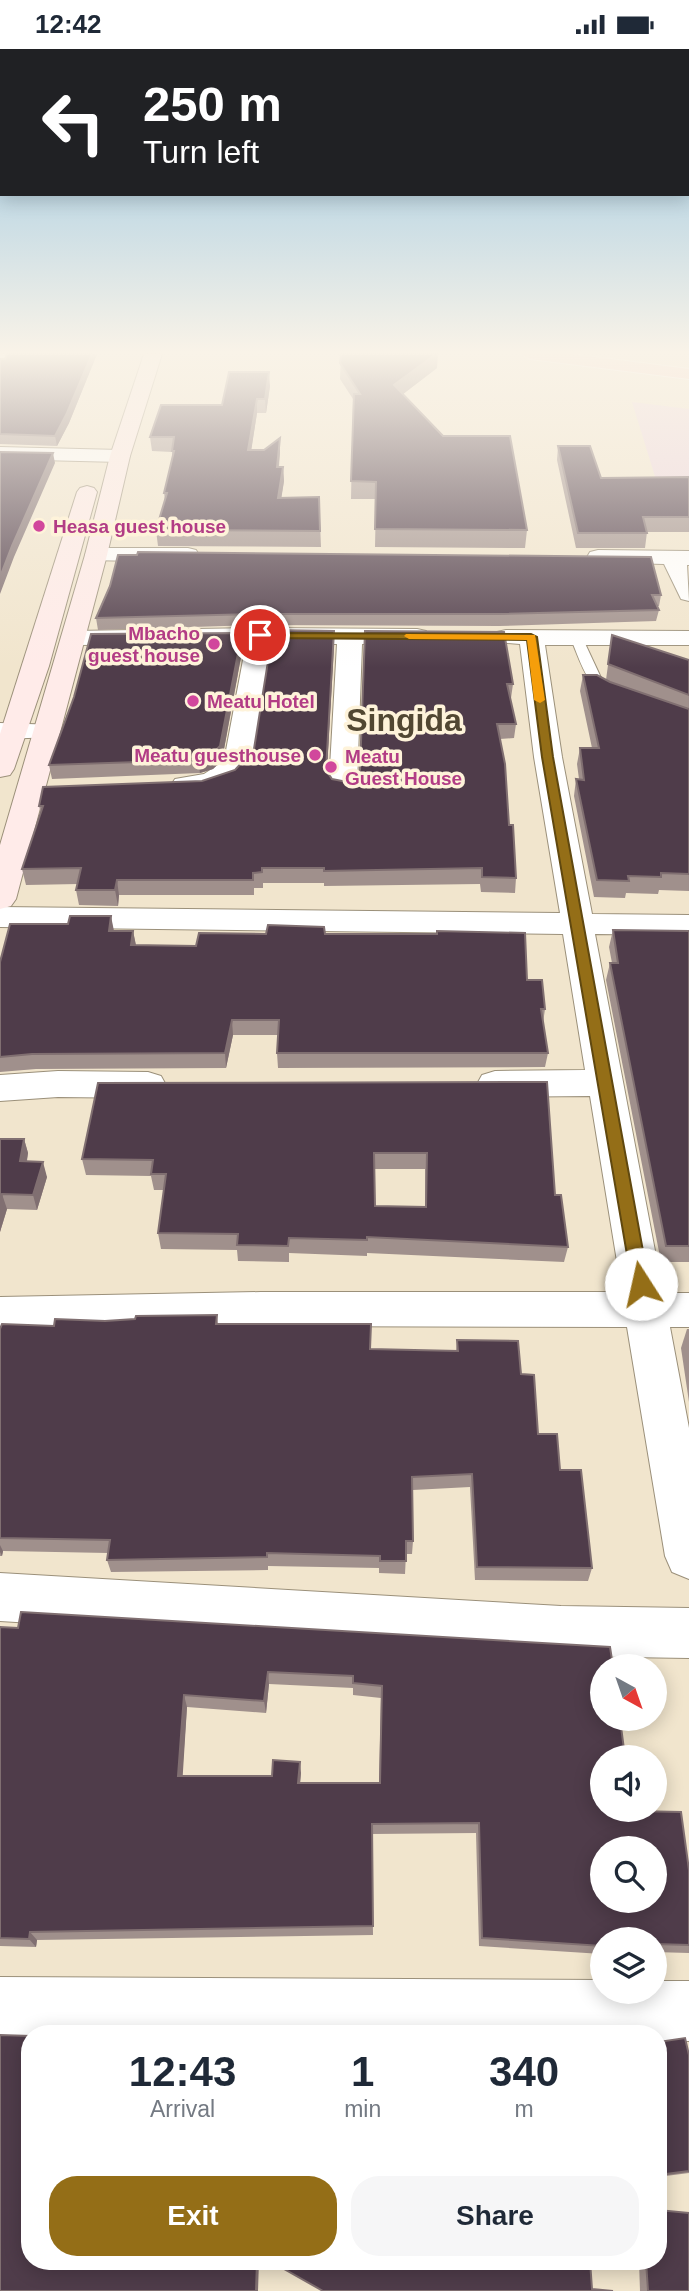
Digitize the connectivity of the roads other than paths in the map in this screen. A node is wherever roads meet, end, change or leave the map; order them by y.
1 (108, 459) edge
2 (109, 459) edge
3 (96, 555) junction
4 (205, 555) edge
5 (576, 557) edge
6 (680, 558) edge
7 (689, 594) edge
8 (260, 635) junction
9 (350, 636) junction
10 (434, 636) edge
11 (476, 637) edge
12 (531, 637) junction
13 (576, 637) junction
14 (73, 638) junction
15 (689, 638) edge
16 (626, 697) edge
17 (8, 731) edge
18 (46, 731) junction
19 (0, 769) edge
20 (343, 785) edge
21 (161, 786) edge
22 (0, 899) edge
23 (0, 918) edge
24 (577, 925) junction
25 (689, 925) edge
26 (605, 1083) junction
27 (466, 1084) edge
28 (176, 1085) edge
29 (0, 1088) edge
30 (645, 1309) junction
31 (689, 1310) edge
32 (0, 1314) edge
33 (689, 1556) edge
34 (0, 1597) edge
35 (689, 1633) edge
36 (0, 2007) edge
37 (689, 2011) edge

1 - 17 main road
2 - 3 main road
3 - 4 street
3 - 14 main road
5 - 6 street
6 - 7 street
8 - 9 street
8 - 14 street
8 - 21 street
9 - 10 street
9 - 20 street
11 - 12 street
12 - 13 street
12 - 24 street
13 - 15 street
13 - 16 lane
14 - 18 main road
17 - 18 street
17 - 19 main road
18 - 22 main road
23 - 24 street
24 - 25 street
24 - 26 street
26 - 27 street
26 - 30 street
28 - 29 street
30 - 31 street
30 - 32 street
30 - 33 street
34 - 35 street
36 - 37 street

